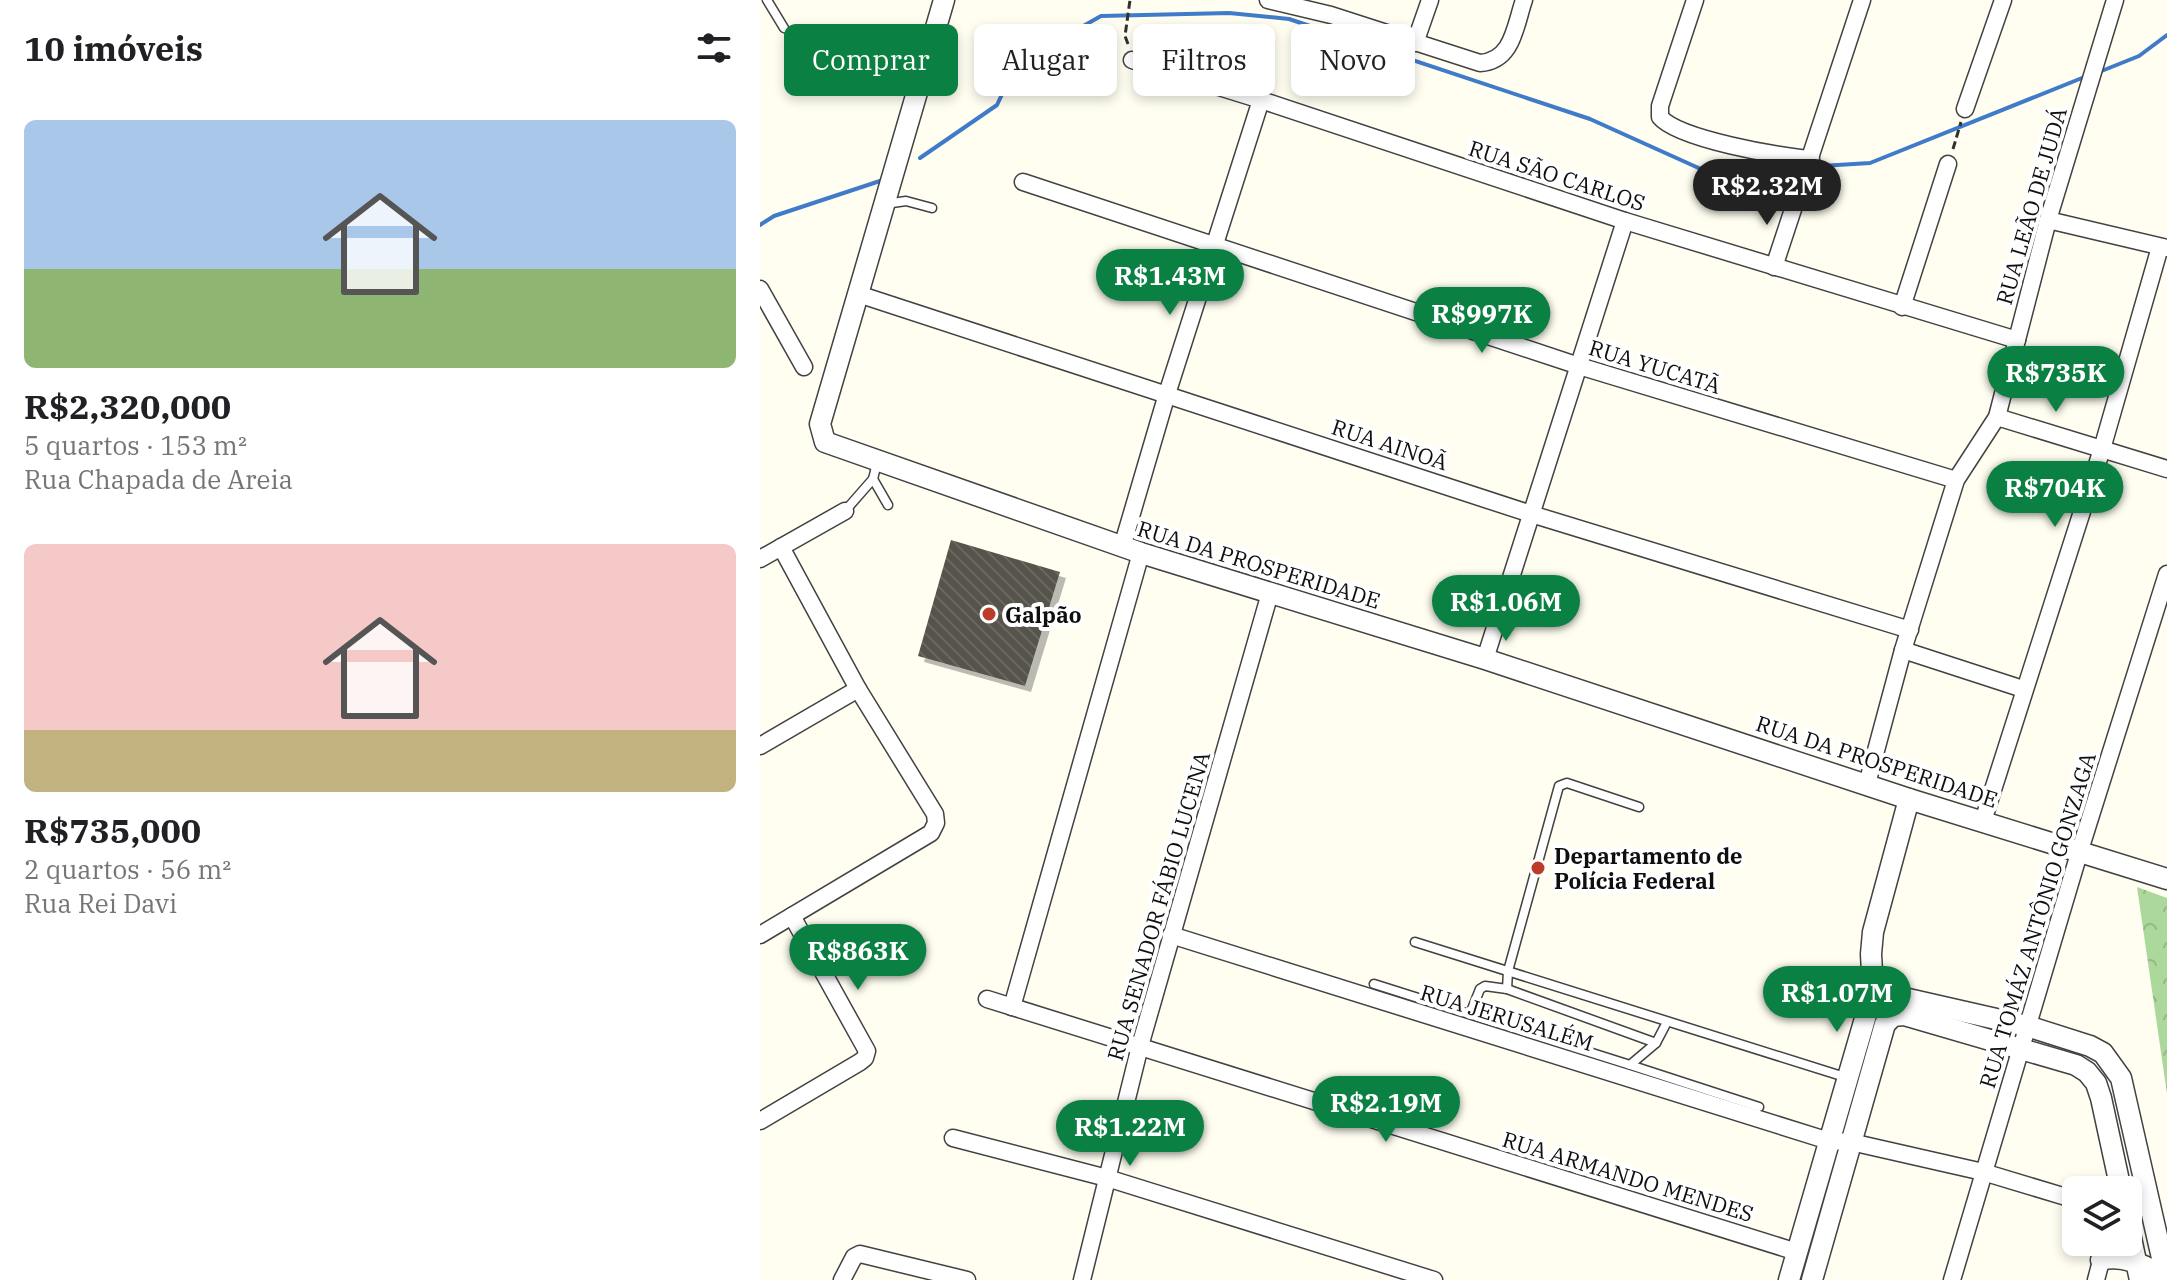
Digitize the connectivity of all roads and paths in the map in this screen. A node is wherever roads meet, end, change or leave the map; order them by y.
1 (767, 0) edge
2 (944, 0) edge
3 (1268, 0) edge
4 (1430, 0) edge
5 (1524, 0) edge
6 (1695, 0) edge
7 (1862, 0) edge
8 (2003, 0) edge
9 (2115, 0) edge
10 (1130, 2) edge
11 (1334, 7) edge
12 (1372, 24) edge
13 (784, 28) dead end
14 (1125, 36) dead end
15 (1415, 43) joint
16 (1132, 60) dead end
17 (1261, 100) junction
18 (1965, 109) joint
19 (1948, 164) joint
20 (1808, 167) junction
21 (1023, 182) dead end
22 (885, 201) junction
23 (932, 208) dead end
24 (2048, 220) junction
25 (1625, 221) junction
26 (1214, 244) junction
27 (2164, 248) edge
28 (1774, 267) junction
29 (760, 289) edge
30 (858, 294) junction
31 (1902, 307) junction
32 (2017, 340) junction
33 (1579, 366) junction
34 (804, 367) dead end
35 (1167, 394) junction
36 (1997, 417) junction
37 (2102, 449) junction
38 (2167, 469) edge
39 (876, 471) junction
40 (1956, 480) junction
41 (888, 505) dead end
42 (845, 511) joint
43 (1531, 514) junction
44 (781, 547) junction
45 (1131, 550) junction
46 (760, 559) edge
47 (2167, 574) edge
48 (1270, 593) junction
49 (1910, 630) junction
50 (1903, 650) junction
51 (1485, 659) junction
52 (858, 689) junction
53 (2023, 689) junction
54 (760, 746) edge
55 (1867, 784) junction
56 (1909, 799) junction
57 (1639, 807) dead end
58 (1983, 821) junction
59 (2080, 850) junction
60 (2167, 879) edge
61 (792, 916) junction
62 (760, 935) edge
63 (1171, 935) junction
64 (1415, 942) dead end
65 (1508, 971) junction
66 (1374, 984) dead end
67 (1507, 989) junction
68 (1873, 991) junction
69 (987, 999) dead end
70 (1012, 1007) junction
71 (1470, 1014) junction
72 (1667, 1022) junction
73 (2027, 1026) junction
74 (1656, 1043) junction
75 (1140, 1046) junction
76 (2021, 1048) junction
77 (1630, 1065) junction
78 (1847, 1078) junction
79 (1868, 1083) junction
80 (1759, 1107) dead end
81 (760, 1121) edge
82 (953, 1138) dead end
83 (1829, 1141) junction
84 (1851, 1142) junction
85 (1983, 1172) junction
86 (2118, 1176) edge
87 (1107, 1178) junction
88 (2062, 1196) edge
89 (2142, 1219) edge
90 (2154, 1222) junction
91 (1797, 1252) junction
92 (2103, 1256) edge
93 (2113, 1256) edge
94 (2138, 1271) edge
95 (2166, 1278) edge
96 (842, 1280) edge
97 (967, 1280) edge
98 (1082, 1280) edge
99 (1434, 1280) edge
100 (1789, 1280) edge
101 (1812, 1280) edge
102 (1952, 1280) edge
103 (2096, 1280) edge

1 - 13 lane
2 - 22 street, RUA DA PROSPERIDADE
3 - 11 street
4 - 15 street
5 - 15 street
6 - 20 street
7 - 20 street
8 - 18 street
9 - 24 street, RUA LEÃO DE JUDÁ
10 - 14 path
11 - 12 street
16 - 17 street, RUA SÃO CARLOS
17 - 25 street, RUA SÃO CARLOS
17 - 26 street
18 - 19 path
19 - 31 street
20 - 28 street
21 - 26 street, RUA YUCATÃ
22 - 23 lane
22 - 30 street, RUA DA PROSPERIDADE
24 - 27 street
24 - 32 street, RUA LEÃO DE JUDÁ
25 - 28 street, RUA SÃO CARLOS
25 - 33 street
26 - 33 street, RUA YUCATÃ
26 - 35 street
27 - 37 street
28 - 31 street, RUA SÃO CARLOS
29 - 34 street
30 - 35 street, RUA AINOÃ
30 - 39 street, RUA DA PROSPERIDADE
31 - 32 street, RUA SÃO CARLOS
32 - 36 street, RUA LEÃO DE JUDÁ
33 - 40 street, RUA YUCATÃ
33 - 43 street
35 - 43 street, RUA AINOÃ
35 - 45 street
36 - 37 street
36 - 40 street, RUA LEÃO DE JUDÁ
37 - 38 street
37 - 53 street
39 - 41 lane
39 - 42 lane
39 - 45 street, RUA DA PROSPERIDADE
40 - 49 street, RUA LEÃO DE JUDÁ
42 - 44 street
43 - 49 street, RUA AINOÃ
43 - 51 street
44 - 46 street
44 - 52 street
45 - 48 street, RUA DA PROSPERIDADE
45 - 70 street
47 - 59 street, RUA TOMÁZ ANTÔNIO GONZAGA
48 - 51 street, RUA DA PROSPERIDADE
48 - 63 street, RUA SENADOR FÁBIO LUCENA
49 - 50 street, RUA LEÃO DE JUDÁ
50 - 53 street
50 - 55 street, RUA LEÃO DE JUDÁ
51 - 55 street, RUA DA PROSPERIDADE
52 - 54 street
52 - 61 street
53 - 58 street
55 - 56 street, RUA DA PROSPERIDADE
56 - 58 street, RUA DA PROSPERIDADE
56 - 68 street
57 - 65 lane
58 - 59 street, RUA DA PROSPERIDADE
59 - 60 street, RUA DA PROSPERIDADE
59 - 73 street, RUA TOMÁZ ANTÔNIO GONZAGA
61 - 62 street
61 - 81 street
63 - 75 street, RUA SENADOR FÁBIO LUCENA
63 - 83 street, RUA JERUSALÉM
64 - 65 lane
65 - 67 lane
65 - 72 lane
66 - 71 lane
67 - 71 lane
67 - 74 lane
68 - 73 street
68 - 78 street
69 - 70 street, RUA ARMANDO MENDES
70 - 75 street, RUA ARMANDO MENDES
71 - 77 lane
72 - 74 lane
72 - 78 lane
73 - 76 street, RUA TOMÁZ ANTÔNIO GONZAGA
73 - 90 street
74 - 77 lane
75 - 87 street, RUA SENADOR FÁBIO LUCENA
75 - 91 street, RUA ARMANDO MENDES
76 - 79 street
76 - 85 street, RUA TOMÁZ ANTÔNIO GONZAGA
76 - 86 street
77 - 80 lane
78 - 79 lane
78 - 83 street
79 - 84 street
82 - 87 street
83 - 84 street, RUA JERUSALÉM
83 - 91 street
84 - 85 street, RUA JERUSALÉM
84 - 101 street
85 - 88 street, RUA JERUSALÉM
85 - 102 street, RUA TOMÁZ ANTÔNIO GONZAGA
87 - 98 street, RUA SENADOR FÁBIO LUCENA
87 - 99 street
89 - 90 street
90 - 95 street
91 - 100 street
92 - 103 street
93 - 94 street
94 - 95 street
96 - 97 street

